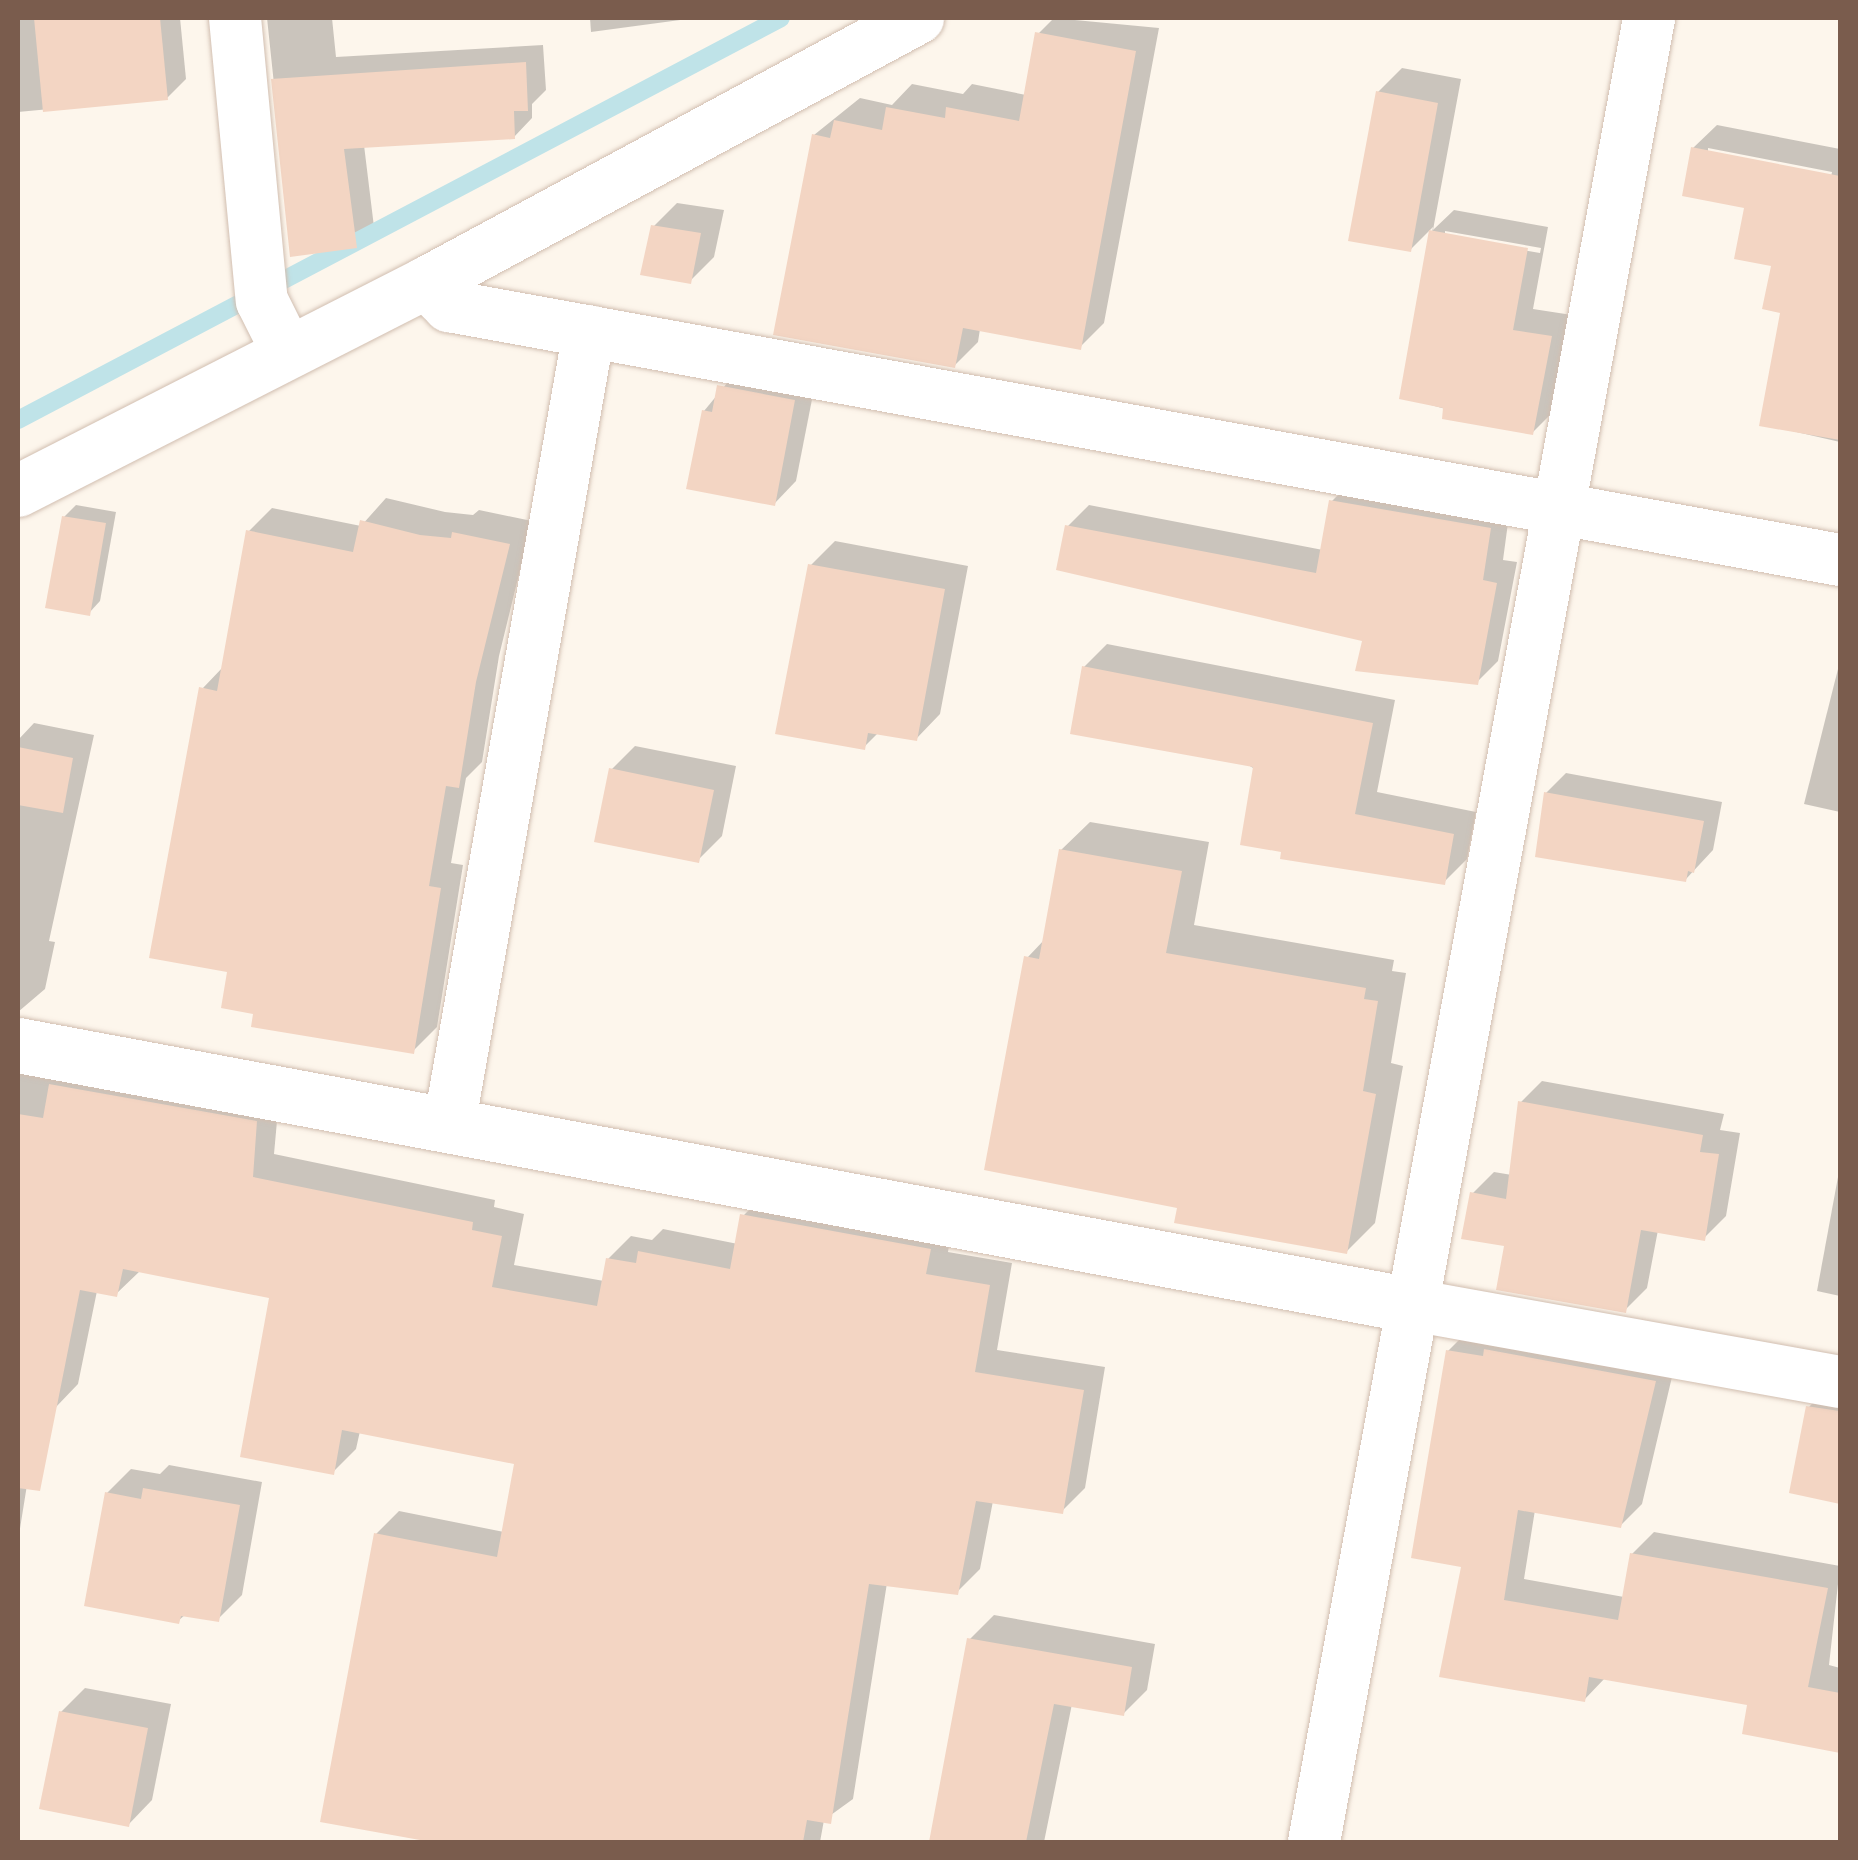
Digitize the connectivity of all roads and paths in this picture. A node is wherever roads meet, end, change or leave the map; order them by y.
1 (235, 18) edge
2 (918, 18) edge
3 (1649, 18) edge
4 (426, 283) junction
5 (589, 331) junction
6 (288, 351) junction
7 (18, 492) edge
8 (1556, 507) junction
9 (1840, 560) edge
10 (18, 1045) edge
11 (448, 1126) junction
12 (1412, 1305) junction
13 (1840, 1382) edge
14 (1314, 1842) edge

1 - 6 street
2 - 4 street
3 - 8 street
4 - 5 street
4 - 6 street
5 - 8 street
5 - 11 street
6 - 7 street
8 - 9 street
8 - 12 street
10 - 11 street
11 - 12 street
12 - 13 street
12 - 14 street

